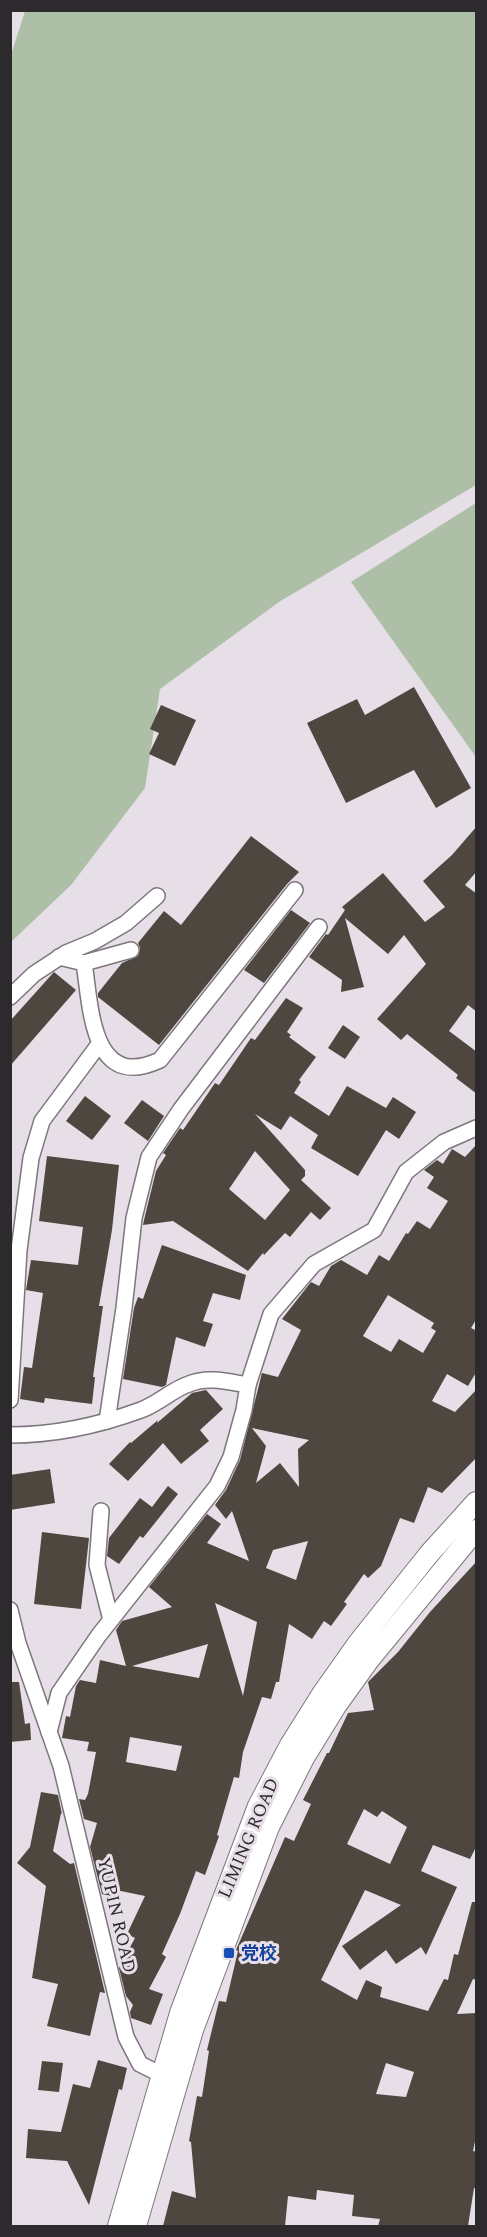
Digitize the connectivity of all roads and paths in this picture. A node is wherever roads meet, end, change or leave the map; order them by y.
1 (295, 890) dead end
2 (157, 896) dead end
3 (319, 927) dead end
4 (131, 950) dead end
5 (59, 957) junction
6 (84, 963) junction
7 (10, 998) edge
8 (100, 1043) junction
9 (477, 1128) edge
10 (248, 1385) junction
11 (10, 1400) edge
12 (107, 1421) junction
13 (10, 1435) edge
14 (477, 1502) edge
15 (101, 1511) dead end
16 (477, 1530) edge
17 (10, 1610) edge
18 (111, 1620) junction
19 (49, 1732) junction
20 (170, 2079) junction
21 (118, 2226) edge
22 (136, 2226) edge

1 - 8 street
2 - 5 street
3 - 12 street
4 - 6 street
5 - 6 street
5 - 7 street
6 - 8 street
8 - 11 street
9 - 10 street
10 - 12 street
10 - 18 street
12 - 13 street
14 - 20 street, LIMING ROAD
15 - 18 street
16 - 20 street, LIMING ROAD
17 - 19 street, YUPIN ROAD
18 - 19 street
19 - 20 street, YUPIN ROAD
20 - 21 street, LIMING ROAD
20 - 22 street, LIMING ROAD

